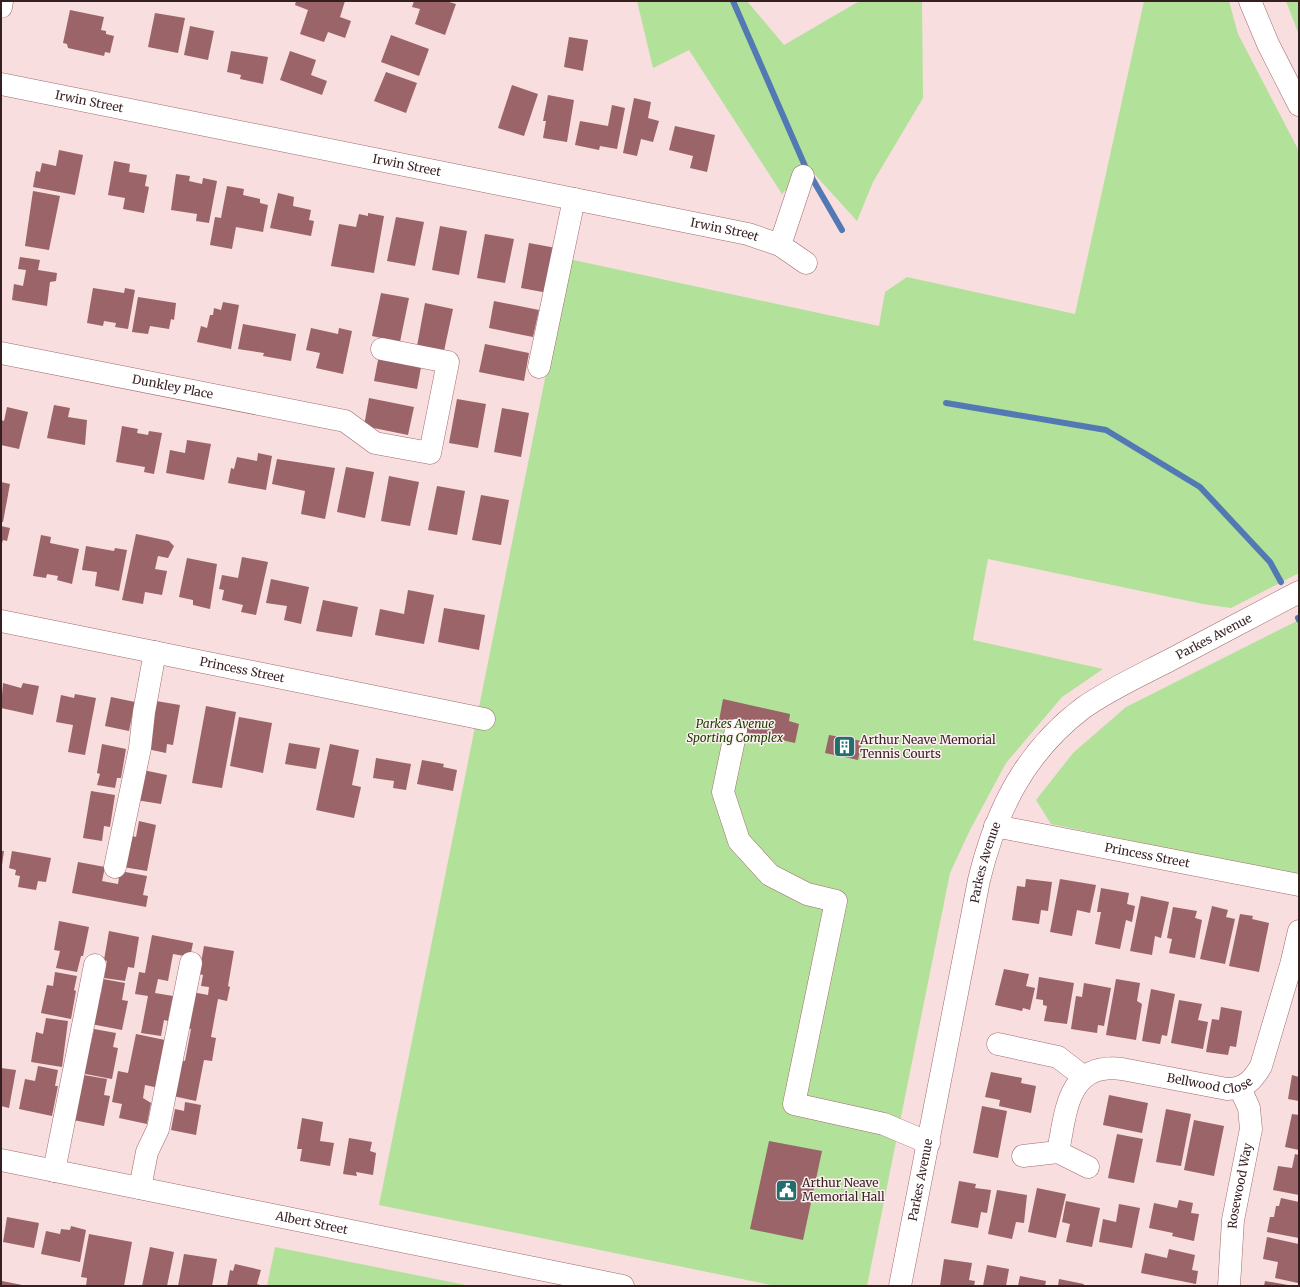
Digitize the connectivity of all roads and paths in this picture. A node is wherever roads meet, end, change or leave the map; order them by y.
1 (2, 1) edge
2 (1250, 1) edge
3 (1, 8) edge
4 (1, 84) edge
5 (1299, 105) edge
6 (803, 176) dead end
7 (574, 199) junction
8 (780, 245) junction
9 (806, 263) dead end
10 (382, 348) dead end
11 (1, 353) edge
12 (539, 367) dead end
13 (1299, 592) edge
14 (1, 621) edge
15 (155, 652) junction
16 (484, 719) dead end
17 (736, 730) dead end
18 (995, 826) junction
19 (115, 867) dead end
20 (1299, 885) edge
21 (1299, 931) edge
22 (191, 963) dead end
23 (95, 965) dead end
24 (998, 1044) dead end
25 (1084, 1077) junction
26 (1240, 1088) junction
27 (929, 1143) junction
28 (1058, 1152) junction
29 (1023, 1156) dead end
30 (1, 1160) edge
31 (1088, 1167) dead end
32 (54, 1171) junction
33 (140, 1188) junction
34 (623, 1286) edge
35 (900, 1286) edge
36 (1229, 1286) edge

1 - 3 street
2 - 5 street
4 - 7 street, Irwin Street
6 - 8 street
7 - 8 street, Irwin Street
7 - 12 street
8 - 9 street, Irwin Street
10 - 11 street, Dunkley Place
13 - 18 street, Parkes Avenue
14 - 15 street, Princess Street
15 - 16 street, Princess Street
15 - 19 street
17 - 27 street
18 - 20 street, Princess Street
18 - 27 street, Parkes Avenue
21 - 26 street, Bellwood Close
22 - 33 street
23 - 32 street
24 - 25 street
25 - 26 street, Bellwood Close
25 - 28 street, Bellwood Close
26 - 36 street, Rosewood Way
27 - 35 street, Parkes Avenue
28 - 29 street
28 - 31 street
30 - 32 street, Albert Street
32 - 33 street, Albert Street
33 - 34 street, Albert Street

